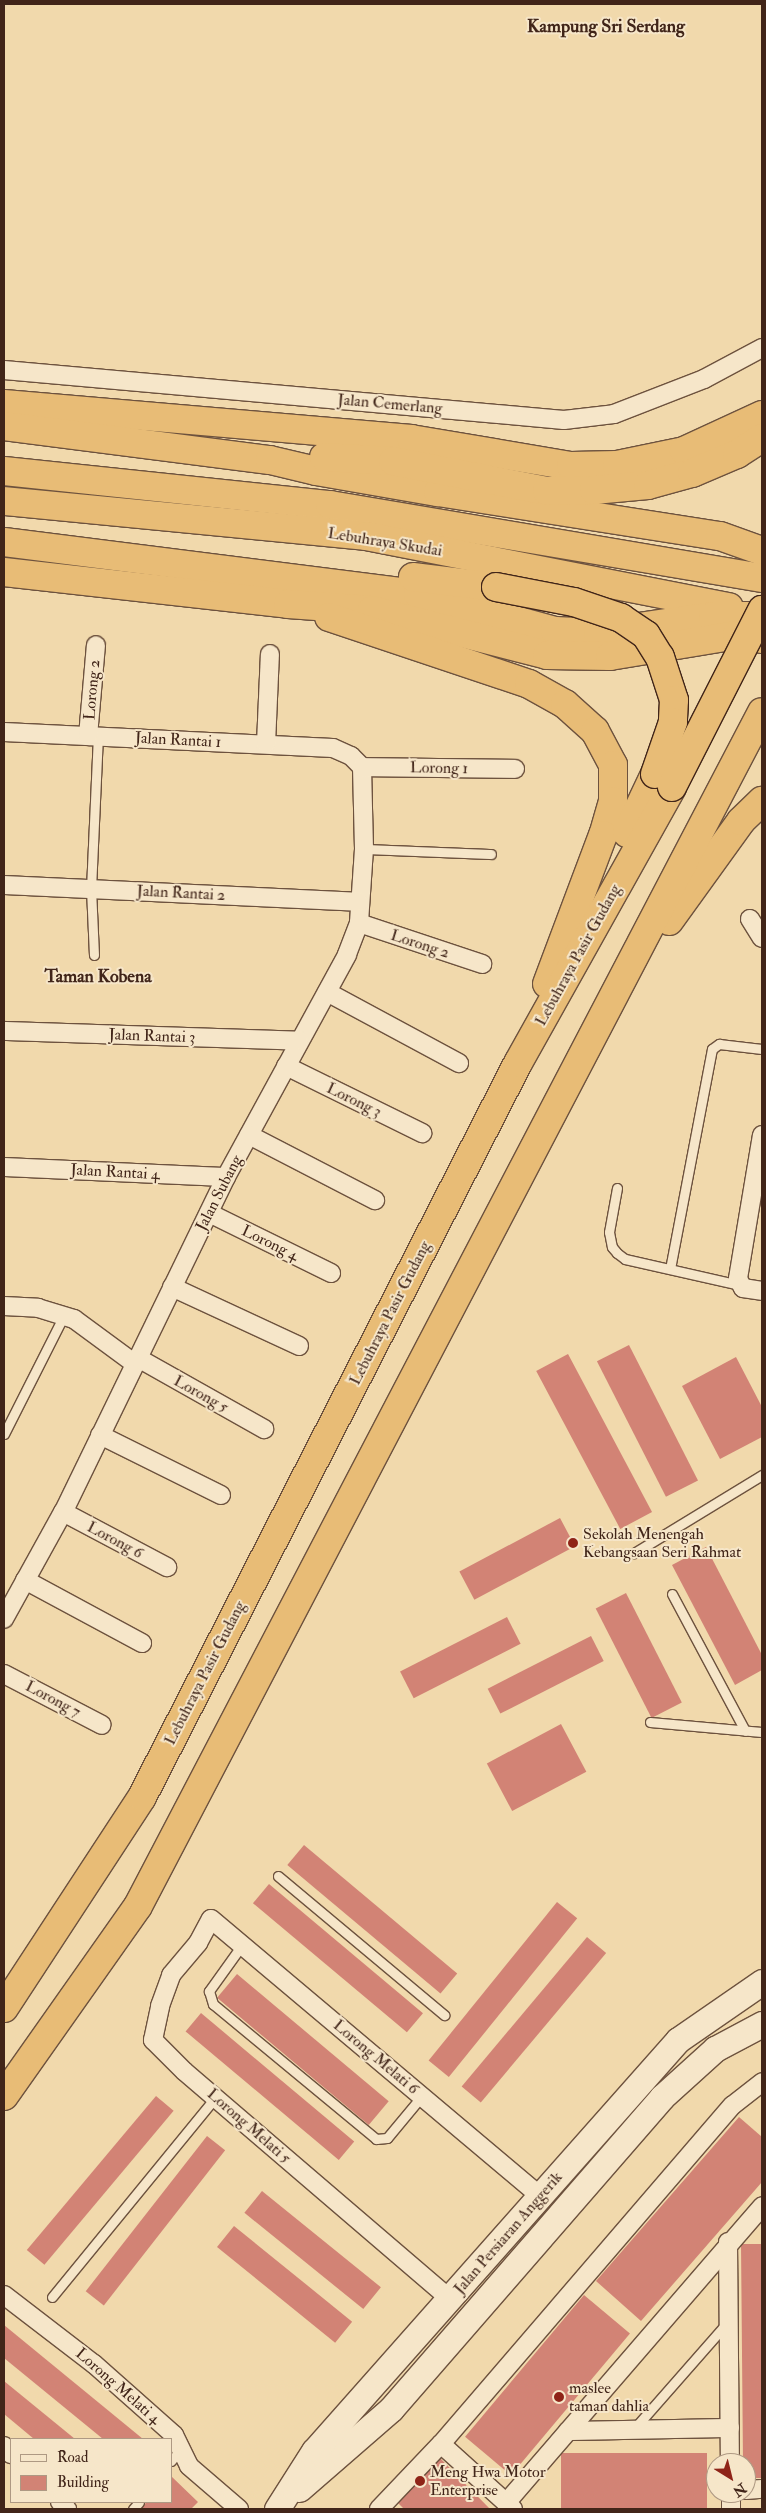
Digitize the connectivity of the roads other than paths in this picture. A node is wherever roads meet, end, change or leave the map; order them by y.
1 (762, 348) edge
2 (4, 370) edge
3 (4, 404) edge
4 (762, 415) edge
5 (4, 426) edge
6 (762, 438) edge
7 (4, 471) edge
8 (442, 482) junction
9 (4, 501) edge
10 (4, 530) edge
11 (4, 542) edge
12 (762, 551) edge
13 (4, 572) edge
14 (762, 578) edge
15 (288, 604) junction
16 (762, 613) edge
17 (762, 639) edge
18 (96, 644) dead end
19 (270, 654) dead end
20 (762, 712) edge
21 (4, 732) edge
22 (93, 736) junction
23 (266, 744) junction
24 (356, 761) junction
25 (515, 769) dead end
26 (663, 780) junction
27 (762, 801) edge
28 (364, 849) junction
29 (491, 854) dead end
30 (4, 885) edge
31 (91, 889) junction
32 (359, 902) junction
33 (750, 919) dead end
34 (359, 923) junction
35 (762, 938) edge
36 (94, 955) dead end
37 (482, 964) dead end
38 (623, 983) junction
39 (327, 992) junction
40 (4, 1031) edge
41 (299, 1041) junction
42 (762, 1049) edge
43 (459, 1063) dead end
44 (518, 1063) junction
45 (286, 1066) junction
46 (422, 1133) dead end
47 (249, 1135) junction
48 (762, 1135) edge
49 (4, 1167) edge
50 (226, 1177) junction
51 (617, 1188) dead end
52 (374, 1200) dead end
53 (209, 1213) junction
54 (670, 1269) junction
55 (331, 1273) dead end
56 (740, 1285) junction
57 (172, 1287) junction
58 (762, 1291) edge
59 (4, 1306) edge
60 (64, 1315) junction
61 (299, 1346) dead end
62 (136, 1361) junction
63 (264, 1429) dead end
64 (4, 1434) edge
65 (100, 1435) junction
66 (762, 1475) edge
67 (221, 1495) dead end
68 (63, 1512) junction
69 (634, 1553) dead end
70 (167, 1567) dead end
71 (25, 1580) junction
72 (672, 1594) dead end
73 (4, 1619) edge
74 (142, 1643) dead end
75 (4, 1674) edge
76 (650, 1722) dead end
77 (102, 1725) dead end
78 (745, 1731) junction
79 (762, 1732) edge
80 (278, 1876) dead end
81 (211, 1919) joint
82 (242, 1945) junction
83 (762, 1982) edge
84 (4, 2008) edge
85 (444, 2015) dead end
86 (762, 2024) edge
87 (762, 2082) edge
88 (4, 2096) edge
89 (422, 2096) junction
90 (215, 2098) junction
91 (540, 2196) junction
92 (762, 2206) edge
93 (728, 2242) junction
94 (4, 2295) edge
95 (52, 2297) dead end
96 (450, 2299) junction
97 (728, 2321) junction
98 (730, 2428) junction
99 (633, 2430) junction
100 (568, 2431) junction
101 (441, 2444) junction
102 (730, 2453) edge
103 (176, 2456) edge
104 (509, 2506) edge
105 (239, 2509) edge
106 (277, 2509) edge
107 (378, 2509) edge

1 - 2 street, Jalan Cemerlang
3 - 4 highway
5 - 8 highway
6 - 8 highway
7 - 14 highway, Lebuhraya Skudai
8 - 12 highway
9 - 16 highway, Lebuhraya Skudai
10 - 26 highway, bridge
11 - 16 highway
13 - 15 highway
15 - 17 highway
15 - 44 highway
16 - 26 highway, Lebuhraya Pasir Gudang, bridge
18 - 22 street, Lorong 2
19 - 23 street
20 - 38 highway
21 - 22 street, Jalan Rantai 1
22 - 23 street, Jalan Rantai 1
22 - 31 lane
23 - 24 street, Jalan Rantai 1
24 - 25 street, Lorong 1
24 - 28 street, Jalan Subang
26 - 44 highway, Lebuhraya Pasir Gudang
27 - 38 highway
28 - 29 lane
28 - 32 street, Jalan Subang
30 - 31 street, Jalan Rantai 2
31 - 32 street, Jalan Rantai 2
31 - 36 lane
32 - 34 street, Jalan Subang
33 - 35 street
34 - 37 street, Lorong 2
34 - 39 street, Jalan Subang
38 - 88 highway
39 - 41 street, Jalan Subang
39 - 43 street
40 - 41 street, Jalan Rantai 3
41 - 45 street, Jalan Subang
42 - 54 lane
44 - 84 highway, Lebuhraya Pasir Gudang
45 - 46 street, Lorong 3
45 - 47 street, Jalan Subang
47 - 50 street, Jalan Subang
47 - 52 street
48 - 56 street
49 - 50 street, Jalan Rantai 4
50 - 53 street, Jalan Subang
51 - 54 lane
53 - 55 street, Lorong 4
53 - 57 street, Jalan Subang
54 - 56 lane
56 - 58 street
57 - 61 street
57 - 62 street, Jalan Subang
59 - 60 street, Lorong 5
60 - 62 street, Lorong 5
60 - 64 lane
62 - 63 street, Lorong 5
62 - 65 street, Jalan Subang
65 - 67 street
65 - 68 street, Jalan Subang
66 - 69 lane
68 - 70 street, Lorong 6
68 - 71 street, Jalan Subang
71 - 73 street, Jalan Subang
71 - 74 street
72 - 78 lane
75 - 77 street, Lorong 7
76 - 78 lane
78 - 79 lane
80 - 85 lane
81 - 82 street, Lorong Melati 6
81 - 90 street, Lorong Melati 5
82 - 89 street, Lorong Melati 6
82 - 89 lane
83 - 91 street, Jalan Persiaran Anggerik
86 - 106 street, Jalan Persiaran Anggerik
87 - 101 street
89 - 91 street, Lorong Melati 6
90 - 95 lane
90 - 96 street, Lorong Melati 5
91 - 96 street, Jalan Persiaran Anggerik
92 - 93 street
93 - 97 street
93 - 100 street
94 - 103 street, Lorong Melati 4
96 - 106 street, Jalan Persiaran Anggerik
97 - 98 street
97 - 99 lane
98 - 99 street
98 - 102 street
99 - 100 street
100 - 104 street
101 - 104 street
101 - 107 street
103 - 105 street, Lorong Melati 4

